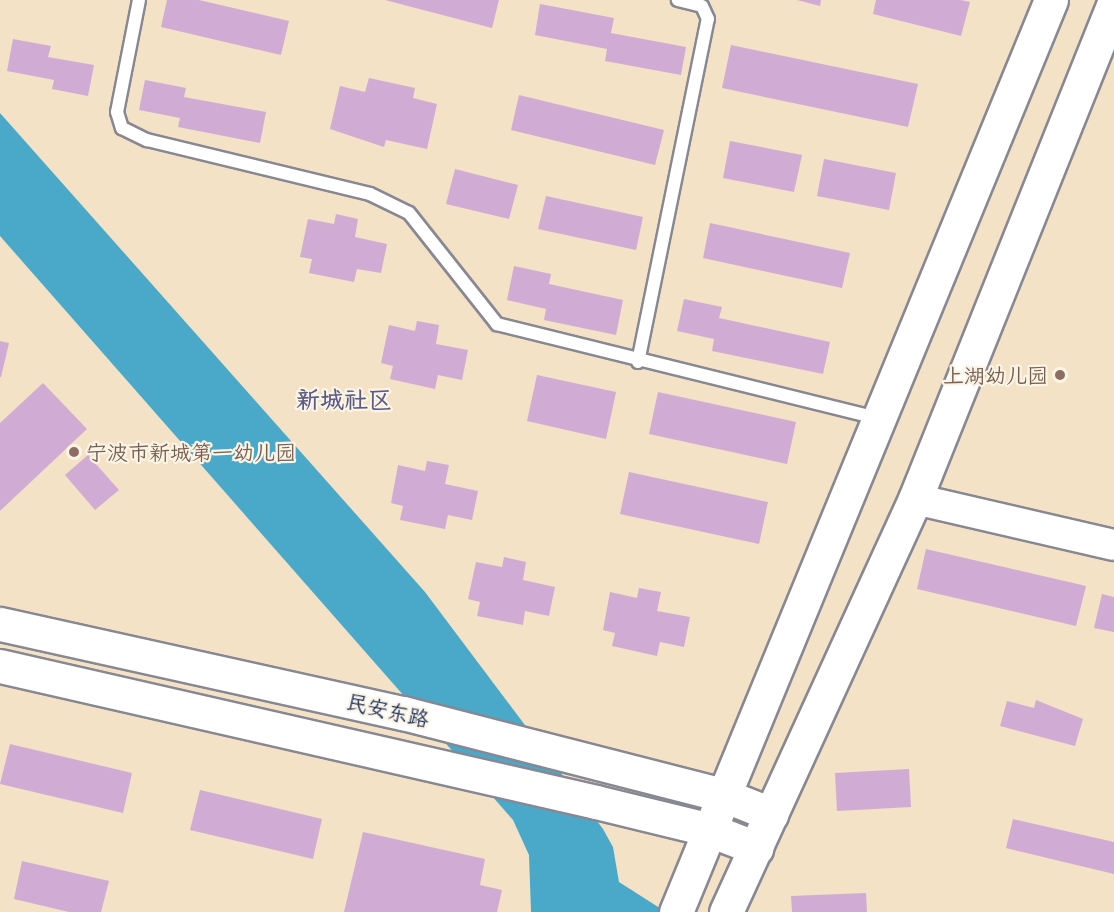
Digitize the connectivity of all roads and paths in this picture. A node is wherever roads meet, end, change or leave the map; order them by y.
1 (139, 0) edge
2 (678, 0) edge
3 (1051, 0) edge
4 (1114, 3) edge
5 (638, 362) junction
6 (878, 418) junction
7 (915, 499) junction
8 (1114, 545) edge
9 (0, 624) edge
10 (0, 666) edge
11 (723, 795) junction
12 (771, 814) junction
13 (707, 829) junction
14 (756, 848) junction
15 (677, 909) edge
16 (726, 912) edge

1 - 5 lane
2 - 5 lane
3 - 6 main road
4 - 7 main road
5 - 6 lane
6 - 11 main road
7 - 8 street
7 - 12 main road
9 - 11 main road, 民安东路
10 - 13 main road, 民安东路
11 - 12 main road, 民安东路
11 - 13 main road
12 - 14 main road
13 - 14 main road, 民安东路
13 - 15 main road
14 - 16 main road

